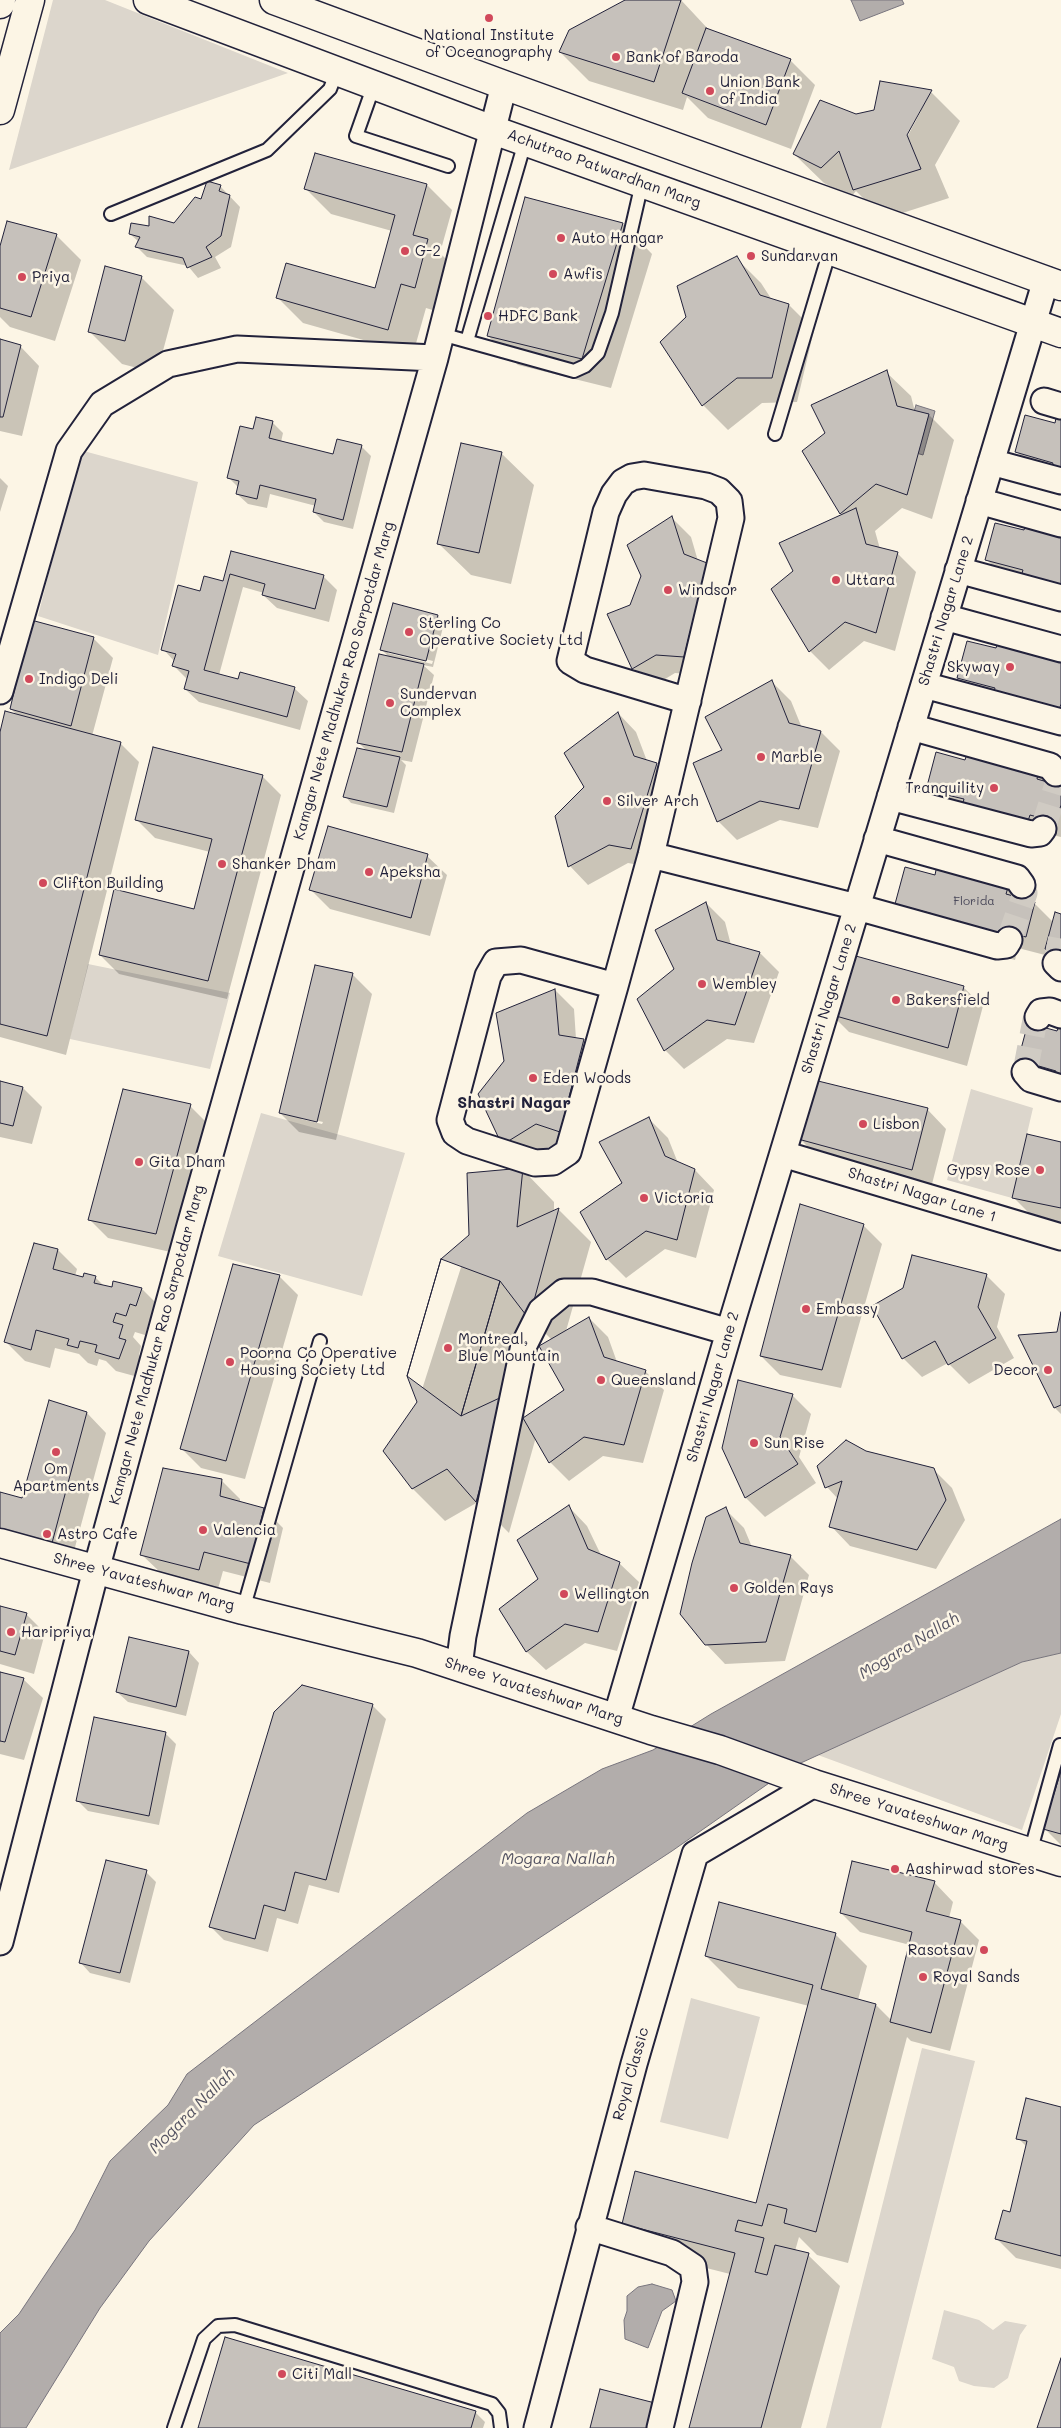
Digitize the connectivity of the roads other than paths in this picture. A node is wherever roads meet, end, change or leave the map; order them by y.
1 (1, 0) edge
2 (30, 0) edge
3 (148, 0) edge
4 (274, 0) edge
5 (0, 4) edge
6 (337, 71) junction
7 (374, 85) junction
8 (504, 85) junction
9 (0, 110) edge
10 (493, 130) junction
11 (525, 142) junction
12 (448, 166) dead end
13 (642, 183) junction
14 (111, 214) dead end
15 (830, 250) junction
16 (1053, 283) edge
17 (1033, 323) junction
18 (1061, 333) edge
19 (441, 334) junction
20 (468, 341) junction
21 (435, 358) junction
22 (775, 434) dead end
23 (991, 462) junction
24 (1061, 481) edge
25 (979, 501) junction
26 (1061, 524) edge
27 (958, 570) junction
28 (1061, 598) edge
29 (944, 617) junction
30 (1061, 649) edge
31 (924, 685) junction
32 (0, 691) edge
33 (688, 701) junction
34 (1061, 722) edge
35 (911, 726) junction
36 (1056, 773) dead end
37 (890, 797) junction
38 (1043, 829) dead end
39 (877, 839) junction
40 (651, 855) junction
41 (1022, 885) dead end
42 (857, 907) junction
43 (1010, 940) dead end
44 (614, 986) junction
45 (1025, 1072) dead end
46 (1061, 1088) edge
47 (782, 1154) junction
48 (1061, 1237) edge
49 (729, 1332) junction
50 (320, 1341) dead end
51 (0, 1543) edge
52 (96, 1570) junction
53 (243, 1610) junction
54 (459, 1666) junction
55 (616, 1718) junction
56 (1060, 1745) edge
57 (805, 1781) junction
58 (1030, 1853) junction
59 (1061, 1862) edge
60 (0, 1942) edge
61 (589, 2227) junction
62 (174, 2428) edge
63 (502, 2428) edge
64 (536, 2428) edge
65 (660, 2428) edge

1 - 5 main road
2 - 9 main road
3 - 6 main road, Achutrao Patwardhan Marg
4 - 8 main road
6 - 7 main road, Achutrao Patwardhan Marg
6 - 14 lane
7 - 10 main road, Achutrao Patwardhan Marg
7 - 12 lane
8 - 10 street, Kamgar Nete Madhukar Rao Sarpotdar Marg
8 - 16 main road
10 - 11 main road, Achutrao Patwardhan Marg
10 - 19 street, Kamgar Nete Madhukar Rao Sarpotdar Marg
11 - 13 main road, Achutrao Patwardhan Marg
11 - 20 lane
13 - 15 main road, Achutrao Patwardhan Marg
13 - 20 lane
15 - 17 main road, Achutrao Patwardhan Marg
15 - 22 lane
16 - 17 street, Shastri Nagar Lane 2
17 - 18 main road, Achutrao Patwardhan Marg
17 - 23 street, Shastri Nagar Lane 2
19 - 20 lane
19 - 21 street, Kamgar Nete Madhukar Rao Sarpotdar Marg
21 - 32 street
21 - 52 street, Kamgar Nete Madhukar Rao Sarpotdar Marg
23 - 24 street
23 - 25 street, Shastri Nagar Lane 2
25 - 26 street
25 - 27 street, Shastri Nagar Lane 2
27 - 28 street
27 - 29 street, Shastri Nagar Lane 2
29 - 30 street
29 - 31 street, Shastri Nagar Lane 2
31 - 34 street
31 - 35 street, Shastri Nagar Lane 2
33 - 33 street
33 - 40 street
35 - 36 street
35 - 37 street, Shastri Nagar Lane 2
37 - 38 street
37 - 39 street, Shastri Nagar Lane 2
39 - 41 street
39 - 42 street, Shastri Nagar Lane 2
40 - 42 street
40 - 44 street
42 - 43 street
42 - 47 street, Shastri Nagar Lane 2
44 - 44 street
45 - 46 street
47 - 48 street, Shastri Nagar Lane 1
47 - 49 street, Shastri Nagar Lane 2
49 - 54 street
49 - 55 street, Shastri Nagar Lane 2
50 - 53 lane
51 - 52 main road, Shree Yavateshwar Marg
52 - 53 main road, Shree Yavateshwar Marg
52 - 60 street, Kamgar Nete Madhukar Rao Sarpotdar Marg
53 - 54 main road, Shree Yavateshwar Marg
54 - 55 main road, Shree Yavateshwar Marg
55 - 57 main road, Shree Yavateshwar Marg
56 - 58 lane
57 - 58 main road, Shree Yavateshwar Marg
57 - 61 street, Royal Classic
58 - 59 main road, Shree Yavateshwar Marg
61 - 64 street, Royal Classic
61 - 65 street
62 - 63 lane

